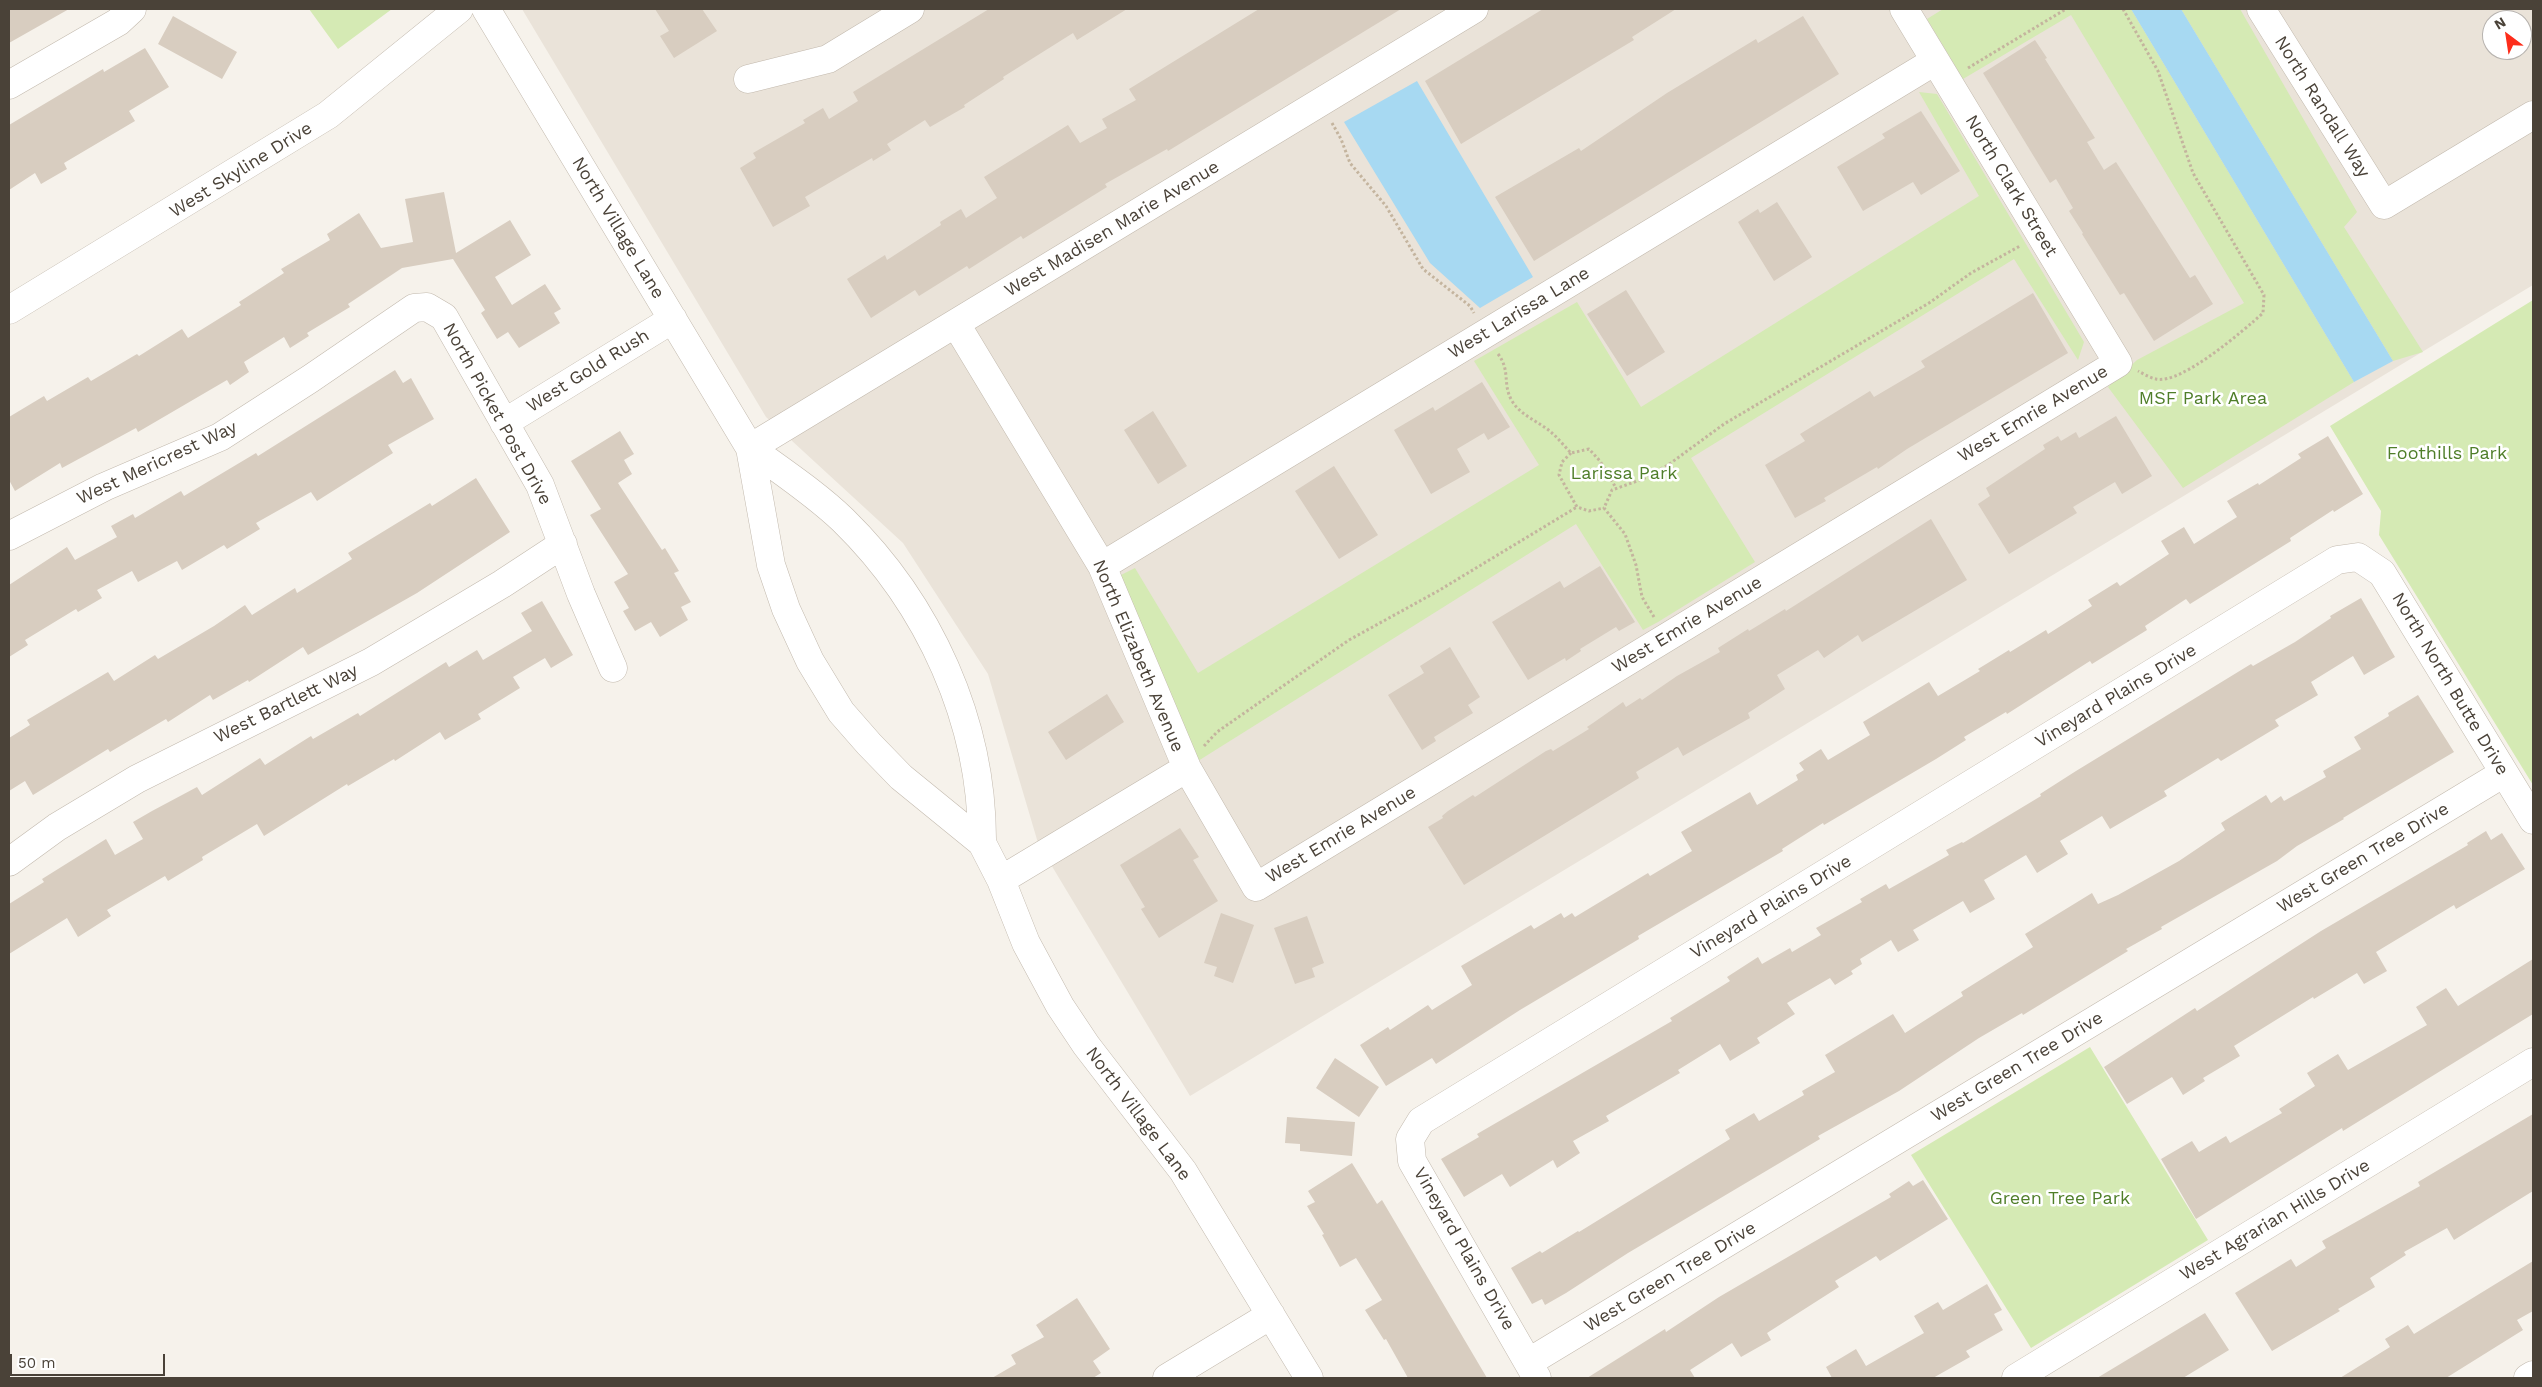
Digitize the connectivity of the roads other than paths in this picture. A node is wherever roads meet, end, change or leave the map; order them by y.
1 (132, 9) edge
2 (459, 9) edge
3 (486, 9) edge
4 (910, 9) edge
5 (1474, 9) edge
6 (1904, 9) edge
7 (2261, 9) edge
8 (1941, 70) junction
9 (748, 80) dead end
10 (9, 85) edge
11 (2533, 115) edge
12 (427, 307) joint
13 (9, 310) edge
14 (673, 319) junction
15 (956, 324) junction
16 (2118, 363) joint
17 (504, 423) junction
18 (750, 448) junction
19 (9, 536) edge
20 (563, 544) junction
21 (2358, 557) joint
22 (1102, 566) junction
23 (613, 668) dead end
24 (1193, 758) junction
25 (2504, 773) junction
26 (2533, 820) edge
27 (982, 843) junction
28 (9, 862) edge
29 (1001, 880) junction
30 (1256, 887) joint
31 (2533, 1062) edge
32 (1271, 1315) junction
33 (1533, 1370) edge
34 (2533, 1375) edge
35 (1167, 1378) edge
36 (1309, 1378) edge
37 (2016, 1378) edge
38 (2528, 1378) edge

1 - 10 street
2 - 13 street, West Skyline Drive
3 - 14 street, North Village Lane
4 - 9 street
5 - 15 street, West Madisen Marie Avenue
6 - 8 street, North Clark Street
7 - 11 street, North Randall Way
8 - 16 street, North Clark Street
8 - 22 street, West Larissa Lane
12 - 17 street, North Picket Post Drive
12 - 19 street, West Mericrest Way
14 - 17 street, West Gold Rush
14 - 18 street, North Village Lane
15 - 18 street, West Madisen Marie Avenue
15 - 22 street, North Elizabeth Avenue
16 - 30 street, West Emrie Avenue
17 - 20 street, North Picket Post Drive
18 - 27 street, North Village Lane
18 - 27 street, North Village Lane
20 - 23 street, North Picket Post Drive
20 - 28 street, West Bartlett Way
21 - 25 street, North North Butte Drive
21 - 33 street, Vineyard Plains Drive
22 - 24 street, North Elizabeth Avenue
24 - 29 street
24 - 30 street, North Elizabeth Avenue
25 - 26 street, North North Butte Drive
25 - 33 street, West Green Tree Drive
27 - 29 street, North Village Lane
29 - 32 street, North Village Lane
31 - 37 street, West Agrarian Hills Drive
32 - 35 street
32 - 36 street, North Village Lane
34 - 38 street

